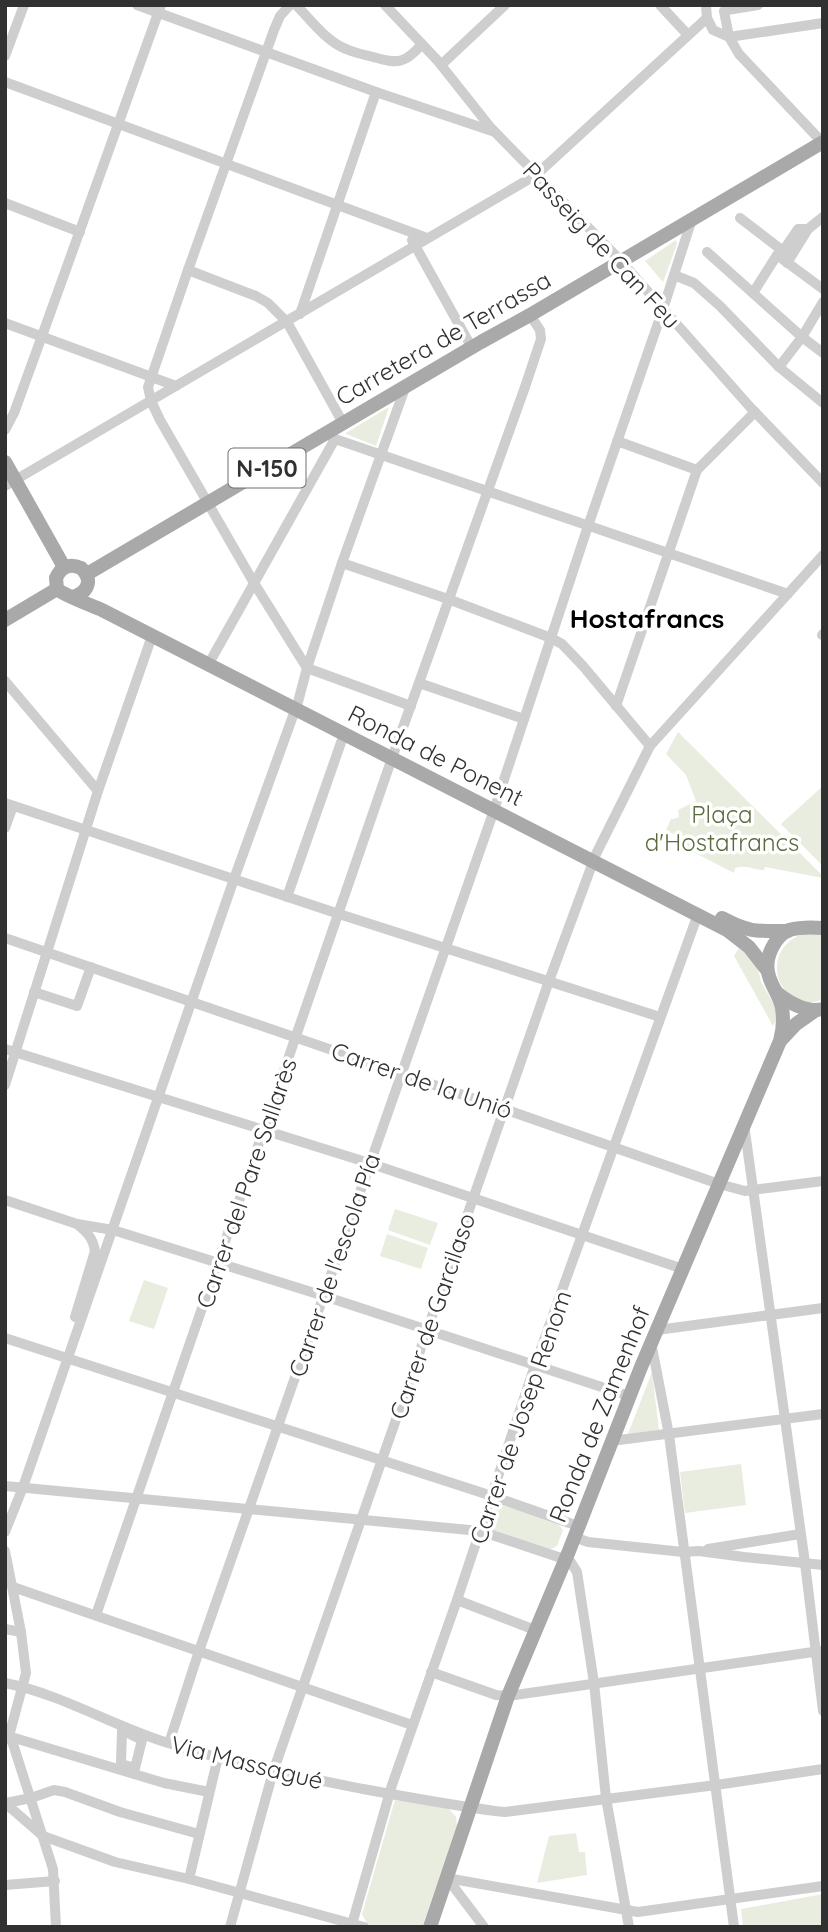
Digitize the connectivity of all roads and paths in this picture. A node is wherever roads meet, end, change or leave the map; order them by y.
1 (24, 5) edge
2 (137, 5) edge
3 (290, 5) edge
4 (296, 5) edge
5 (384, 5) edge
6 (505, 5) edge
7 (660, 5) edge
8 (758, 5) edge
9 (706, 6) edge
10 (160, 9) edge
11 (727, 9) edge
12 (707, 18) junction
13 (823, 23) edge
14 (688, 35) junction
15 (729, 37) junction
16 (422, 44) junction
17 (267, 52) junction
18 (5, 56) edge
19 (440, 65) junction
20 (5, 82) edge
21 (376, 92) junction
22 (118, 124) junction
23 (494, 132) junction
24 (822, 142) edge
25 (226, 164) junction
26 (536, 175) junction
27 (5, 203) edge
28 (338, 205) junction
29 (823, 217) edge
30 (740, 218) dead end
31 (692, 219) junction
32 (407, 231) junction
33 (80, 232) junction
34 (427, 238) junction
35 (415, 245) junction
36 (707, 252) dead end
37 (784, 257) junction
38 (621, 260) junction
39 (188, 270) junction
40 (674, 275) junction
41 (823, 289) edge
42 (753, 293) junction
43 (823, 302) edge
44 (663, 309) junction
45 (300, 314) junction
46 (530, 315) junction
47 (287, 322) junction
48 (5, 323) edge
49 (42, 336) junction
50 (802, 337) junction
51 (472, 348) junction
52 (823, 353) edge
53 (779, 367) junction
54 (150, 377) junction
55 (176, 386) junction
56 (405, 388) junction
57 (151, 401) junction
58 (823, 402) edge
59 (755, 412) junction
60 (343, 423) junction
61 (5, 430) edge
62 (330, 436) junction
63 (617, 441) junction
64 (382, 455) junction
65 (699, 467) junction
66 (9, 475) edge
67 (823, 483) edge
68 (488, 491) junction
69 (209, 502) junction
70 (588, 526) junction
71 (669, 554) junction
72 (823, 555) edge
73 (342, 562) junction
74 (64, 567) junction
75 (88, 580) junction
76 (254, 583) junction
77 (58, 589) junction
78 (788, 594) junction
79 (73, 597) junction
80 (448, 599) junction
81 (5, 620) edge
82 (152, 636) junction
83 (551, 638) junction
84 (212, 658) junction
85 (307, 668) junction
86 (5, 681) edge
87 (419, 683) junction
88 (296, 706) junction
89 (411, 706) junction
90 (616, 706) junction
91 (524, 719) junction
92 (344, 734) junction
93 (650, 746) junction
94 (394, 755) junction
95 (98, 791) junction
96 (8, 802) edge
97 (495, 806) junction
98 (5, 828) edge
99 (87, 831) junction
100 (595, 858) junction
101 (234, 879) junction
102 (288, 897) junction
103 (339, 914) junction
104 (698, 914) junction
105 (823, 928) edge
106 (788, 931) junction
107 (5, 938) edge
108 (446, 947) junction
109 (47, 952) junction
110 (91, 967) junction
111 (767, 970) junction
112 (548, 981) junction
113 (34, 992) junction
114 (777, 993) junction
115 (192, 1002) junction
116 (821, 1009) edge
117 (660, 1017) junction
118 (296, 1038) junction
119 (780, 1041) junction
120 (10, 1051) edge
121 (401, 1073) junction
122 (5, 1085) edge
123 (159, 1098) junction
124 (505, 1109) junction
125 (744, 1124) junction
126 (265, 1130) junction
127 (615, 1147) junction
128 (369, 1163) junction
129 (823, 1181) edge
130 (719, 1184) junction
131 (754, 1191) junction
132 (472, 1199) junction
133 (5, 1200) edge
134 (77, 1224) junction
135 (113, 1230) junction
136 (584, 1235) junction
137 (95, 1251) junction
138 (218, 1263) junction
139 (683, 1269) junction
140 (324, 1296) junction
141 (823, 1308) edge
142 (769, 1315) junction
143 (428, 1331) junction
144 (654, 1336) junction
145 (5, 1338) edge
146 (68, 1358) junction
147 (535, 1365) junction
148 (173, 1392) junction
149 (629, 1396) junction
150 (823, 1414) edge
151 (785, 1419) junction
152 (279, 1426) junction
153 (669, 1435) junction
154 (611, 1441) junction
155 (382, 1460) junction
156 (5, 1486) edge
157 (23, 1487) junction
158 (492, 1496) junction
159 (138, 1498) junction
160 (249, 1508) junction
161 (361, 1519) junction
162 (480, 1531) junction
163 (5, 1532) edge
164 (576, 1532) junction
165 (800, 1534) junction
166 (699, 1550) junction
167 (5, 1551) edge
168 (683, 1552) junction
169 (566, 1559) junction
170 (805, 1563) junction
171 (823, 1564) edge
172 (13, 1587) junction
173 (457, 1601) junction
174 (96, 1615) junction
175 (5, 1629) edge
176 (535, 1630) junction
177 (21, 1632) junction
178 (199, 1651) junction
179 (819, 1651) edge
180 (700, 1667) junction
181 (431, 1672) junction
182 (5, 1683) edge
183 (594, 1683) junction
184 (303, 1686) junction
185 (26, 1689) junction
186 (508, 1696) junction
187 (823, 1711) edge
188 (412, 1725) junction
189 (7, 1735) edge
190 (169, 1743) junction
191 (218, 1757) junction
192 (823, 1769) edge
193 (273, 1772) junction
194 (716, 1785) junction
195 (209, 1792) junction
196 (389, 1793) junction
197 (31, 1798) junction
198 (606, 1798) junction
199 (6, 1803) edge
200 (471, 1808) junction
201 (199, 1834) junction
202 (43, 1836) junction
203 (447, 1878) junction
204 (189, 1879) junction
205 (55, 1881) junction
206 (5, 1885) edge
207 (823, 1886) edge
208 (239, 1892) junction
209 (729, 1900) junction
210 (626, 1911) junction
211 (352, 1924) junction
212 (56, 1927) edge
213 (230, 1927) edge
214 (364, 1927) edge
215 (430, 1927) edge
216 (484, 1927) edge
217 (629, 1927) edge
218 (734, 1927) edge

1 - 18 street
2 - 10 street
3 - 17 street
4 - 16 street
5 - 16 street, Passeig de Can Feu
6 - 19 street
7 - 14 street
8 - 11 street
9 - 11 street
9 - 12 street
10 - 17 street
10 - 22 street
11 - 15 street
12 - 14 street
12 - 15 street
13 - 15 street
14 - 26 street
15 - 24 street
16 - 19 street, Passeig de Can Feu
17 - 21 street
17 - 25 street
19 - 23 street, Passeig de Can Feu
20 - 22 street
21 - 23 street
21 - 28 street
22 - 25 street
22 - 33 street
23 - 26 street, Passeig de Can Feu
24 - 31 main road, Carretera de Terrassa / N-150
25 - 28 street
25 - 39 street
26 - 34 street
26 - 38 street, Passeig de Can Feu
27 - 33 street
28 - 32 street
28 - 45 street
29 - 37 street
30 - 37 street
31 - 38 main road, Carretera de Terrassa / N-150
31 - 40 street, Carrer de l'escola Pía
32 - 34 street
32 - 35 street
33 - 49 street
34 - 35 street
35 - 45 street
35 - 51 street
36 - 42 street
37 - 41 street
37 - 42 street
38 - 44 street, Passeig de Can Feu
38 - 46 main road, Carretera de Terrassa / N-150
39 - 47 street
39 - 54 street
40 - 44 street, Carrer de l'escola Pía
40 - 53 street
42 - 50 street
43 - 50 street
44 - 59 street, Passeig de Can Feu
44 - 63 street, Carrer de l'escola Pía
45 - 47 street
46 - 51 main road, Carretera de Terrassa / N-150
46 - 68 street, Carrer del Pare Sallarès
47 - 55 street
47 - 60 street
48 - 49 street
49 - 54 street
49 - 61 street
50 - 52 street
50 - 53 street
51 - 56 main road, Carretera de Terrassa / N-150
53 - 58 street
54 - 55 street
54 - 57 street
55 - 57 street
56 - 60 main road, Carretera de Terrassa / N-150
56 - 64 street
57 - 66 street
57 - 69 street
59 - 65 street
59 - 67 street, Passeig de Can Feu
60 - 62 main road, Carretera de Terrassa / N-150
62 - 64 street
62 - 69 main road, Carretera de Terrassa / N-150
62 - 76 street
63 - 65 street
63 - 70 street, Carrer de l'escola Pía
64 - 68 street
64 - 73 street
65 - 71 street
66 - 74 main road
68 - 70 street
68 - 80 street, Carrer del Pare Sallarès
69 - 75 main road, Carretera de Terrassa / N-150
69 - 76 street
70 - 71 street
70 - 83 street, Carrer de l'escola Pía
71 - 78 street
71 - 90 street
72 - 78 street, Carrer de Garcilaso
73 - 80 street
73 - 85 street
74 - 75 main road
74 - 77 main road
75 - 79 main road
75 - 84 main road, Ronda de Ponent
76 - 84 street
76 - 85 street
77 - 79 main road
77 - 81 main road
78 - 93 street, Carrer de Garcilaso
79 - 82 main road, Ronda de Ponent
80 - 83 street
80 - 87 street, Carrer del Pare Sallarès
82 - 88 main road, Ronda de Ponent
82 - 95 street
83 - 90 street
83 - 91 street, Carrer de l'escola Pía
84 - 88 main road, Ronda de Ponent
85 - 88 street
85 - 89 street
86 - 95 street
87 - 89 street, Carrer del Pare Sallarès
87 - 91 street
88 - 92 main road, Ronda de Ponent
88 - 94 main road, Ronda de Ponent
88 - 101 street
89 - 94 street, Carrer del Pare Sallarès
90 - 93 street
91 - 97 street, Carrer de l'escola Pía
92 - 94 main road, Ronda de Ponent
92 - 102 street
93 - 100 street, Carrer de Garcilaso
94 - 97 main road, Ronda de Ponent
94 - 103 street, Carrer del Pare Sallarès
95 - 99 street
96 - 98 street
96 - 99 street
97 - 100 main road, Ronda de Ponent
97 - 108 street, Carrer de l'escola Pía
99 - 101 street
99 - 109 street
100 - 104 main road, Ronda de Ponent
100 - 106 main road, Ronda de Ponent
100 - 112 street, Carrer de Garcilaso
101 - 102 street
101 - 115 street
102 - 103 street
103 - 108 street
103 - 118 street, Carrer del Pare Sallarès
104 - 111 main road, Ronda de Ponent
104 - 117 street, Carrer de Josep Renom
105 - 106 main road, Ronda de Ponent
106 - 111 main road
107 - 109 street, Carrer de la Unió
108 - 112 street
108 - 121 street, Carrer de l'escola Pía
109 - 110 street, Carrer de la Unió
109 - 113 street
110 - 113 street
110 - 115 street, Carrer de la Unió
111 - 114 main road, Ronda de Ponent
112 - 117 street
112 - 124 street, Carrer de Garcilaso
113 - 120 street
114 - 116 main road
114 - 119 main road, Ronda de Zamenhof
115 - 118 street, Carrer de la Unió
115 - 123 street
116 - 119 main road, Ronda de Zamenhof
117 - 127 street, Carrer de Josep Renom
118 - 121 street, Carrer de la Unió
118 - 126 street, Carrer del Pare Sallarès
119 - 125 main road, Ronda de Zamenhof
120 - 122 street
120 - 123 street
121 - 124 street, Carrer de la Unió
121 - 128 street, Carrer de l'escola Pía
123 - 126 street
123 - 135 street
124 - 127 street, Carrer de la Unió
124 - 132 street, Carrer de Garcilaso
125 - 130 main road, Ronda de Zamenhof
125 - 131 street
126 - 128 street
126 - 138 street, Carrer del Pare Sallarès
127 - 130 street, Carrer de la Unió
127 - 136 street, Carrer de Josep Renom
128 - 132 street
128 - 140 street, Carrer de l'escola Pía
129 - 131 street, Carrer de la Unió
130 - 131 street, Carrer de la Unió
130 - 139 main road, Ronda de Zamenhof
131 - 142 street
132 - 136 street
132 - 143 street, Carrer de Garcilaso
133 - 134 street
134 - 135 street
134 - 137 street
135 - 137 street
135 - 138 street
135 - 146 street
136 - 139 street
136 - 147 street, Carrer de Josep Renom
137 - 146 street
138 - 140 street
138 - 148 street, Carrer del Pare Sallarès
139 - 144 main road, Ronda de Zamenhof
140 - 143 street
140 - 152 street, Carrer de l'escola Pía
141 - 142 street
142 - 144 street
142 - 151 street
143 - 147 street
143 - 155 street, Carrer de Garcilaso
144 - 149 main road, Ronda de Zamenhof
144 - 153 street
145 - 146 street
146 - 148 street
146 - 157 street
147 - 149 street
147 - 158 street, Carrer de Josep Renom
148 - 152 street
148 - 159 street, Carrer del Pare Sallarès
149 - 154 main road, Ronda de Zamenhof
150 - 151 street
151 - 153 street
151 - 165 street
152 - 155 street
152 - 160 street, Carrer de l'escola Pía
153 - 154 street
153 - 168 street
154 - 164 main road, Ronda de Zamenhof
155 - 158 street
155 - 161 street, Carrer de Garcilaso
156 - 157 street
157 - 159 street
157 - 163 street
158 - 162 street, Carrer de Josep Renom
158 - 164 street
159 - 160 street
159 - 174 street, Carrer del Pare Sallarès
160 - 161 street
160 - 178 street, Carrer de l'escola Pía
161 - 162 street
161 - 184 street, Carrer de Garcilaso
162 - 169 street
162 - 173 street, Carrer de Josep Renom
164 - 168 street
164 - 169 main road, Ronda de Zamenhof
165 - 166 street
165 - 170 street
166 - 168 street
166 - 170 street
167 - 172 street
168 - 180 street
169 - 176 main road, Ronda de Zamenhof
169 - 183 street
170 - 171 street
170 - 179 street
172 - 174 street
172 - 177 street
173 - 176 street
173 - 181 street, Carrer de Josep Renom
174 - 178 street
175 - 177 street
176 - 186 main road, Ronda de Zamenhof
177 - 185 street
178 - 184 street
178 - 190 street, Carrer de l'escola Pía
179 - 180 street
179 - 187 street
180 - 183 street
180 - 194 street
181 - 186 street
181 - 188 street, Carrer de Josep Renom
182 - 185 street, Via Massagué
183 - 186 street
183 - 198 street
184 - 188 street
184 - 193 street, Carrer de Garcilaso
185 - 189 street
185 - 190 street, Via Massagué
186 - 200 main road, Ronda de Zamenhof
188 - 196 street, Carrer de Josep Renom
189 - 195 street
189 - 197 street
190 - 191 street, Via Massagué
191 - 193 street, Via Massagué
191 - 195 street
192 - 194 street, Via Massagué
193 - 196 street, Via Massagué
193 - 208 street, Carrer de Garcilaso
194 - 198 street, Via Massagué
194 - 209 street
195 - 201 street
196 - 200 street, Via Massagué
196 - 211 street, Carrer de Josep Renom
197 - 199 street
197 - 201 street
197 - 202 street
198 - 200 street, Via Massagué
198 - 210 street
199 - 202 street
200 - 203 main road, Ronda de Zamenhof
201 - 204 street
202 - 204 street
202 - 205 street
203 - 210 street
203 - 215 main road, Ronda de Zamenhof
203 - 216 street
204 - 208 street
205 - 206 street
205 - 212 street
207 - 209 street
208 - 211 street
208 - 213 street, Carrer de Garcilaso
209 - 210 street
209 - 218 street
210 - 217 street
211 - 214 street

